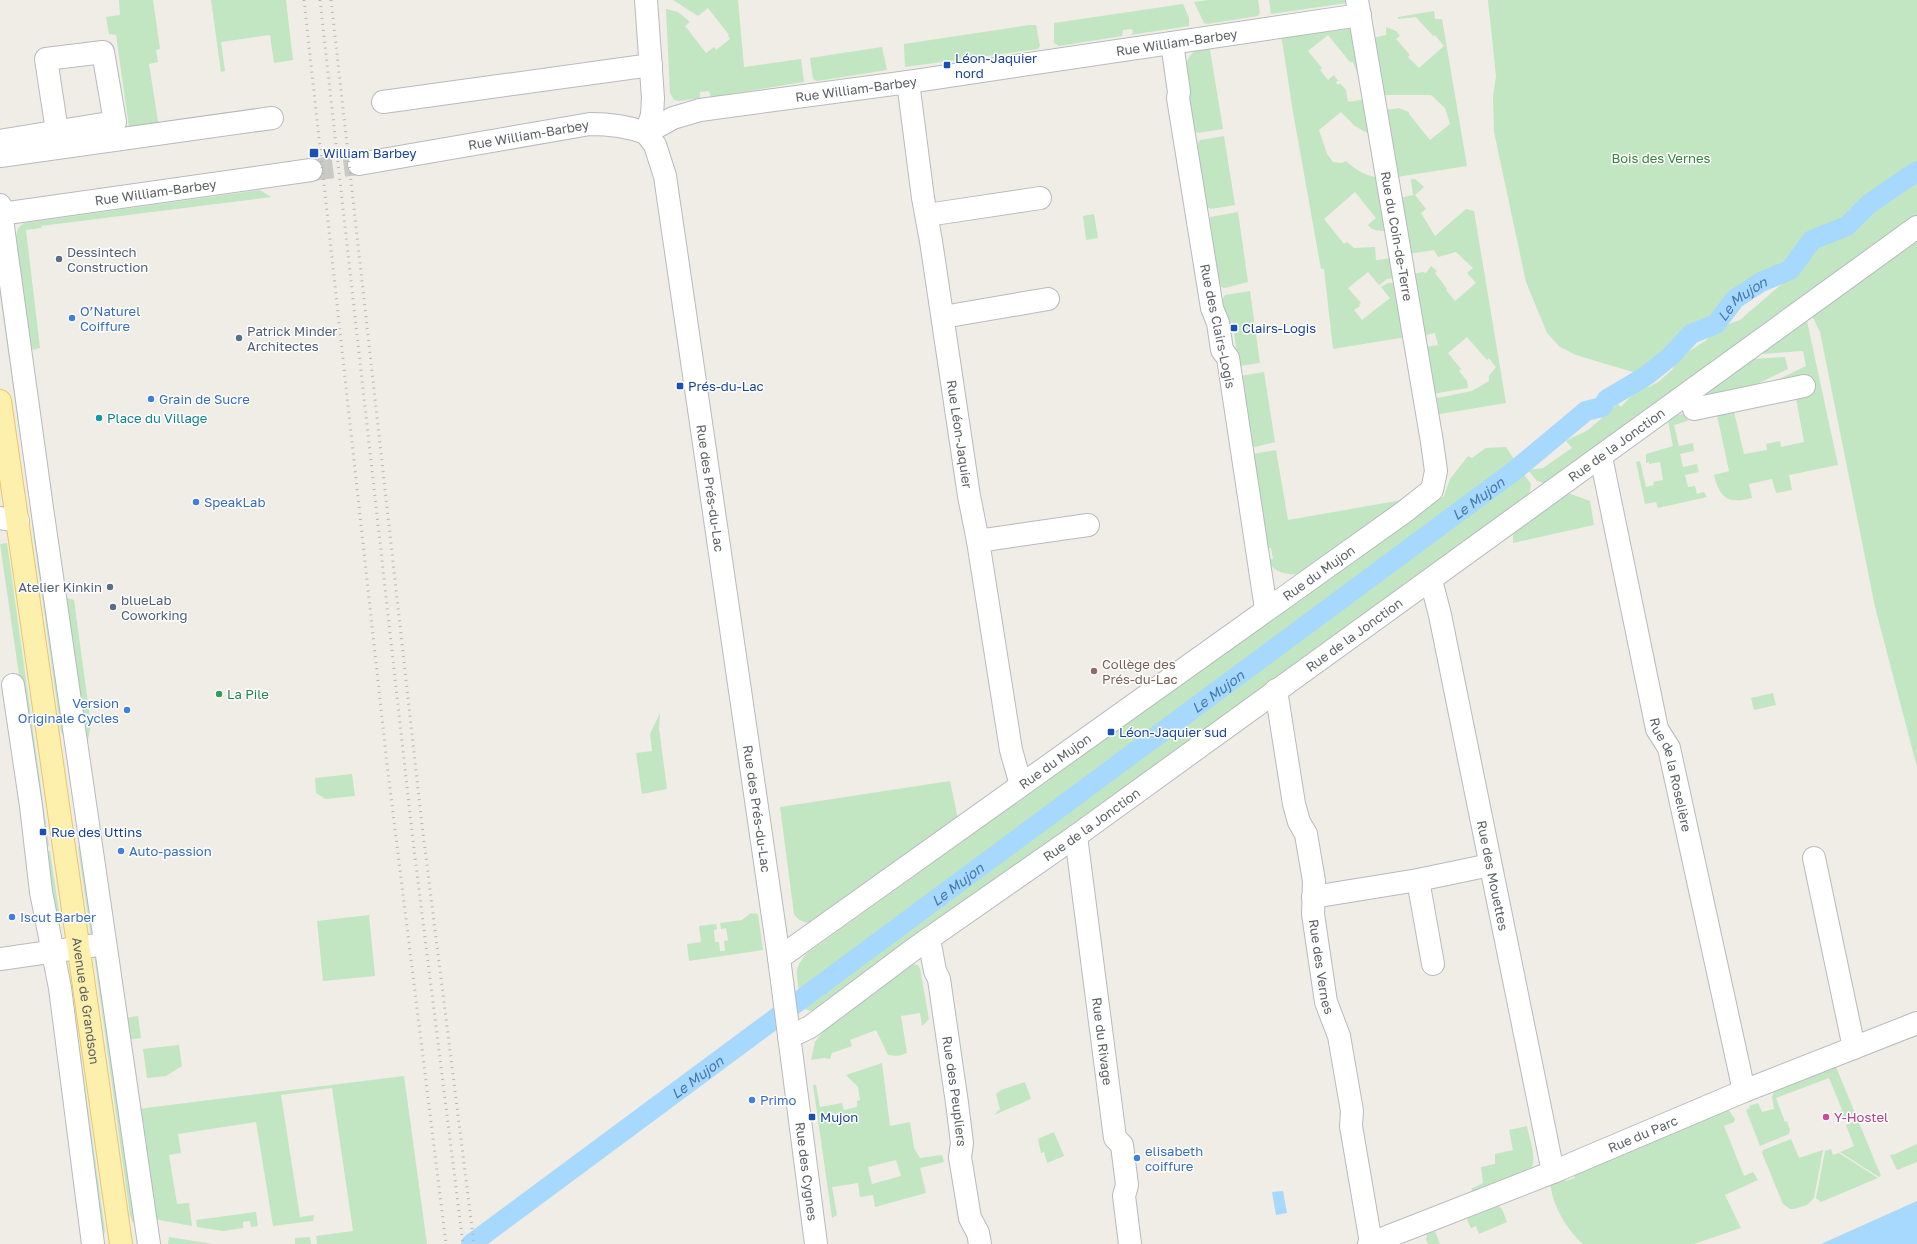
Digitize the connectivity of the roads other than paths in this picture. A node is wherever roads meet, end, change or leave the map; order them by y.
1 (646, 0) edge
2 (1358, 8) edge
3 (1172, 43) junction
4 (651, 65) junction
5 (908, 82) junction
6 (383, 102) dead end
7 (272, 118) dead end
8 (57, 131) dead end
9 (646, 133) junction
10 (0, 141) edge
11 (0, 156) edge
12 (359, 164) tunnel mouth
13 (311, 170) tunnel mouth
14 (1040, 198) dead end
15 (0, 211) edge
16 (927, 215) junction
17 (1917, 228) edge
18 (1048, 299) dead end
19 (943, 316) junction
20 (1804, 386) dead end
21 (0, 401) edge
22 (1694, 409) dead end
23 (1601, 457) junction
24 (1436, 471) joint
25 (9, 519) edge
26 (1088, 525) dead end
27 (978, 541) junction
28 (1431, 580) junction
29 (1266, 609) junction
30 (13, 685) dead end
31 (1276, 690) junction
32 (1021, 785) junction
33 (1076, 836) junction
34 (1814, 858) dead end
35 (1490, 866) junction
36 (1418, 880) junction
37 (1313, 897) junction
38 (929, 939) junction
39 (105, 944) junction
40 (79, 948) junction
41 (52, 952) junction
42 (779, 958) junction
43 (0, 959) edge
44 (1433, 964) dead end
45 (782, 979) joint
46 (1917, 1023) edge
47 (788, 1034) junction
48 (1854, 1048) junction
49 (1744, 1091) junction
50 (1553, 1172) junction
51 (148, 1235) edge
52 (120, 1238) edge
53 (94, 1244) edge
54 (816, 1244) edge
55 (980, 1244) edge
56 (1130, 1244) edge
57 (1370, 1244) edge

1 - 4 street
2 - 3 street, Rue William-Barbey
2 - 24 street, Rue du Coin-de-Terre
3 - 5 street, Rue William-Barbey
3 - 29 street, Rue des Clairs-Logis
4 - 6 street
4 - 9 street
5 - 9 street, Rue William-Barbey
5 - 16 street, Rue Léon-Jaquier
7 - 11 street
8 - 10 street
9 - 12 street, Rue William-Barbey
9 - 42 street, Rue des Prés-du-Lac
13 - 15 street, Rue William-Barbey
14 - 16 street
15 - 39 street
16 - 19 street, Rue Léon-Jaquier
17 - 23 street, Rue de la Jonction
18 - 19 street
19 - 27 street, Rue Léon-Jaquier
20 - 22 street
21 - 25 main road, Avenue de Grandson
23 - 28 street, Rue de la Jonction
23 - 49 street, Rue de la Roselière
24 - 29 street, Rue du Mujon
25 - 40 main road, Avenue de Grandson
26 - 27 street
27 - 32 street, Rue Léon-Jaquier
28 - 31 street, Rue de la Jonction
28 - 35 street, Rue des Mouettes
29 - 32 street, Rue du Mujon
30 - 41 street
31 - 33 street, Rue de la Jonction
31 - 37 street, Rue des Vernes
32 - 42 street, Rue du Mujon
33 - 38 street, Rue de la Jonction
33 - 56 street, Rue du Rivage
34 - 48 street
35 - 36 street
35 - 50 street, Rue des Mouettes
36 - 37 street
36 - 44 street
37 - 57 street, Rue des Vernes
38 - 47 street, Rue de la Jonction
38 - 55 street, Rue des Peupliers
39 - 40 street
39 - 51 street
40 - 41 street
40 - 52 main road, Avenue de Grandson
41 - 43 street
41 - 53 street
42 - 45 street, Rue des Prés-du-Lac
45 - 47 street, Rue des Cygnes
46 - 48 street, Rue du Parc
47 - 54 street, Rue des Cygnes
48 - 49 street, Rue du Parc
49 - 50 street, Rue du Parc
50 - 57 street, Rue du Parc
51 - 52 street
52 - 53 street

